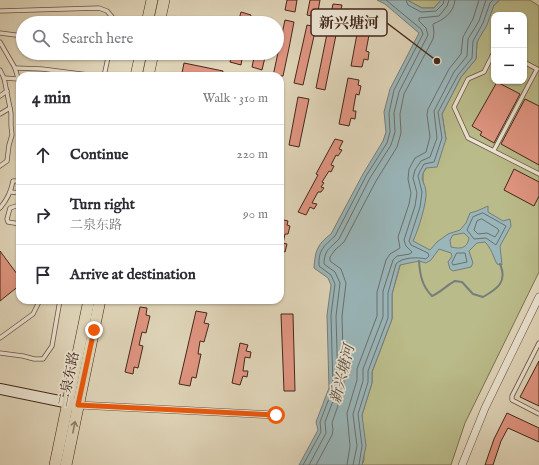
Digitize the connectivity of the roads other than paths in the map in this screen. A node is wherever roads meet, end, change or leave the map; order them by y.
1 (152, 0) edge
2 (164, 0) edge
3 (0, 11) edge
4 (111, 16) edge
5 (149, 16) edge
6 (161, 16) edge
7 (0, 33) edge
8 (16, 35) edge
9 (0, 42) edge
10 (491, 58) edge
11 (107, 60) edge
12 (139, 60) edge
13 (151, 60) edge
14 (527, 64) edge
15 (15, 68) junction
16 (0, 70) edge
17 (16, 72) edge
18 (66, 72) edge
19 (105, 72) edge
20 (137, 72) edge
21 (149, 72) edge
22 (2, 76) edge
23 (16, 79) edge
24 (7, 91) junction
25 (0, 96) edge
26 (10, 108) junction
27 (0, 114) edge
28 (494, 150) junction
29 (0, 160) edge
30 (2, 165) edge
31 (539, 174) edge
32 (16, 181) edge
33 (11, 192) junction
34 (16, 193) edge
35 (16, 206) edge
36 (0, 208) edge
37 (16, 223) edge
38 (539, 297) edge
39 (38, 304) edge
40 (59, 304) edge
41 (88, 304) edge
42 (99, 304) edge
43 (0, 338) edge
44 (539, 343) edge
45 (0, 353) edge
46 (0, 389) edge
47 (73, 404) junction
48 (539, 414) edge
49 (276, 415) dead end
50 (55, 465) edge
51 (66, 465) edge
52 (462, 465) edge

1 - 5 main road
2 - 6 main road
3 - 4 lane
7 - 8 lane
9 - 15 lane
10 - 28 lane
11 - 19 lane
12 - 20 main road
13 - 21 main road
14 - 28 lane
15 - 17 lane
15 - 18 lane
16 - 22 lane
22 - 23 lane
22 - 24 lane
24 - 25 lane
24 - 26 lane
26 - 27 lane
26 - 30 lane
28 - 31 lane
29 - 30 lane
32 - 33 lane
33 - 34 lane
33 - 36 lane
35 - 37 lane
38 - 52 street
39 - 43 lane
40 - 45 lane
41 - 47 main road, 二泉东路
42 - 47 main road, 二泉东路
44 - 48 lane
46 - 47 street
47 - 49 street
47 - 50 main road, 二泉东路
51 -> 47 main road, 二泉东路

